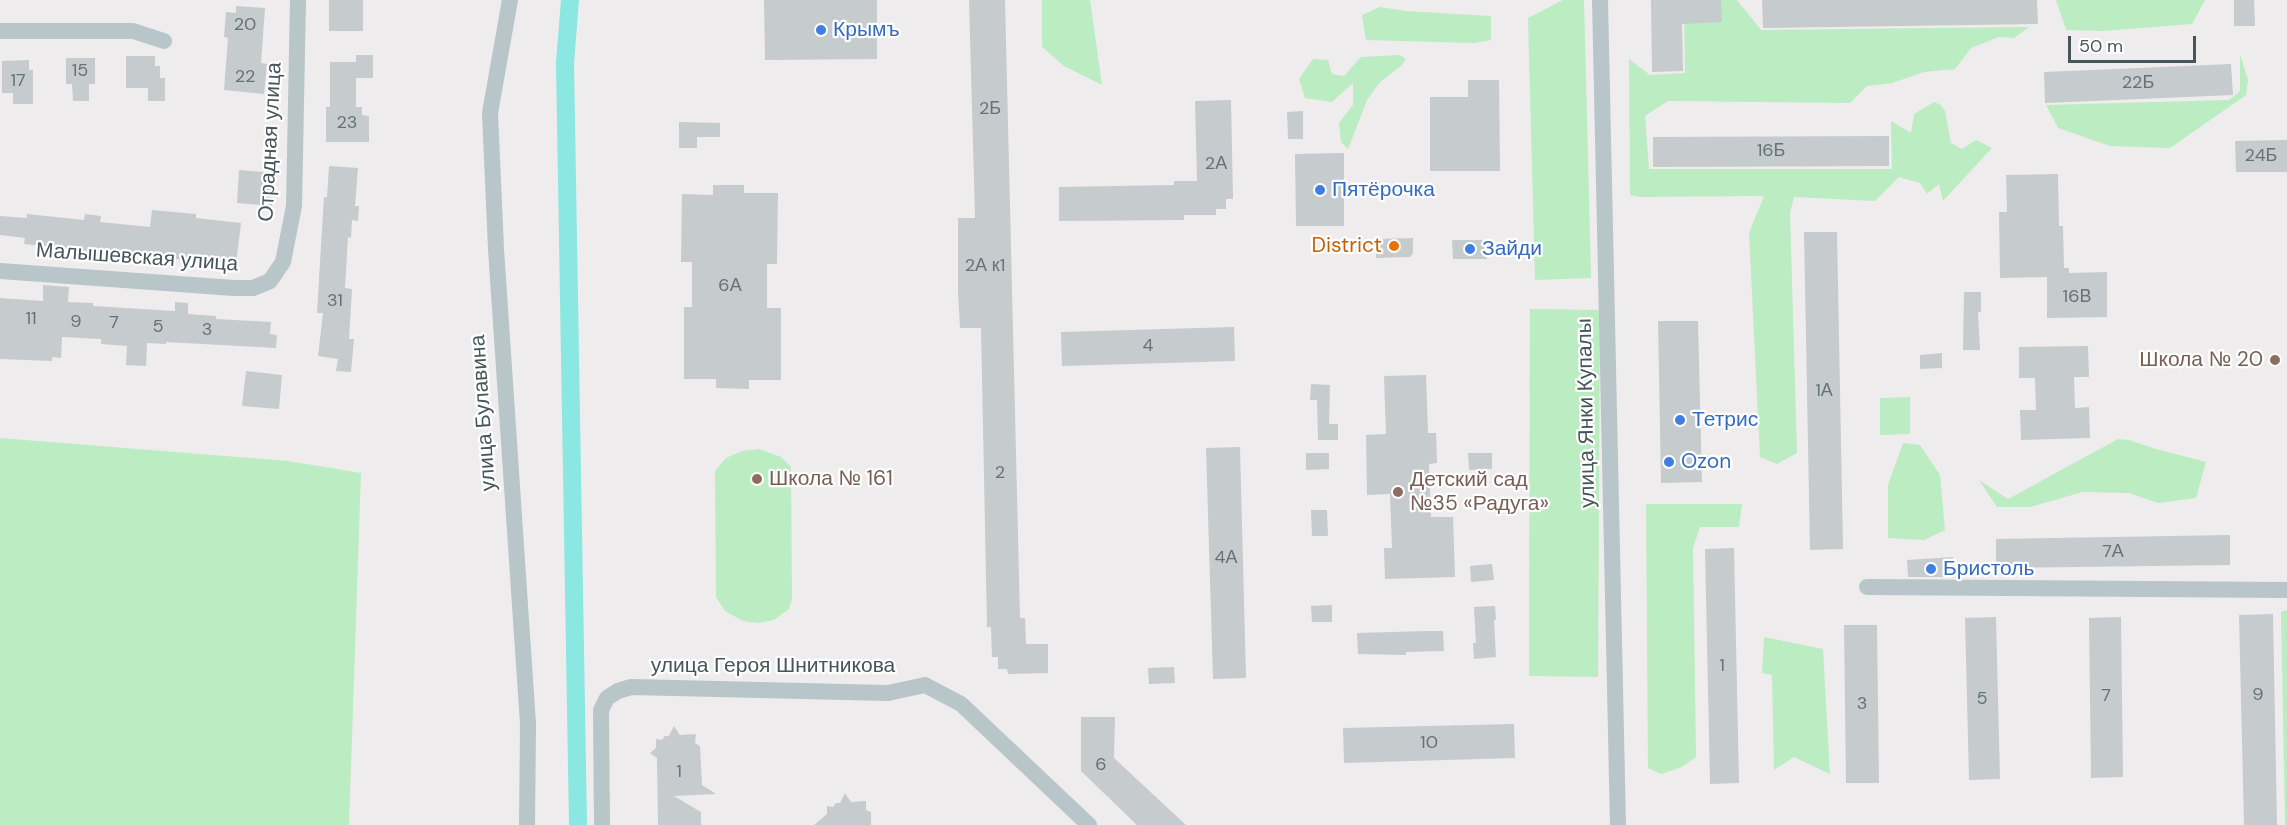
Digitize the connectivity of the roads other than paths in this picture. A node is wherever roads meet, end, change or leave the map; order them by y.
1 (298, 0) edge
2 (510, 0) edge
3 (1600, 0) edge
4 (0, 31) edge
5 (164, 41) dead end
6 (0, 271) edge
7 (270, 282) joint
8 (1867, 587) dead end
9 (2287, 590) edge
10 (527, 825) edge
11 (602, 825) edge
12 (1089, 825) edge
13 (1618, 825) edge

1 - 7 street, Отрадная улица
2 - 10 street, улица Булавина
3 - 13 street, улица Янки Купалы
4 - 5 street
6 - 7 street, Малышевская улица
8 - 9 street
11 - 12 street, улица Героя Шнитникова

